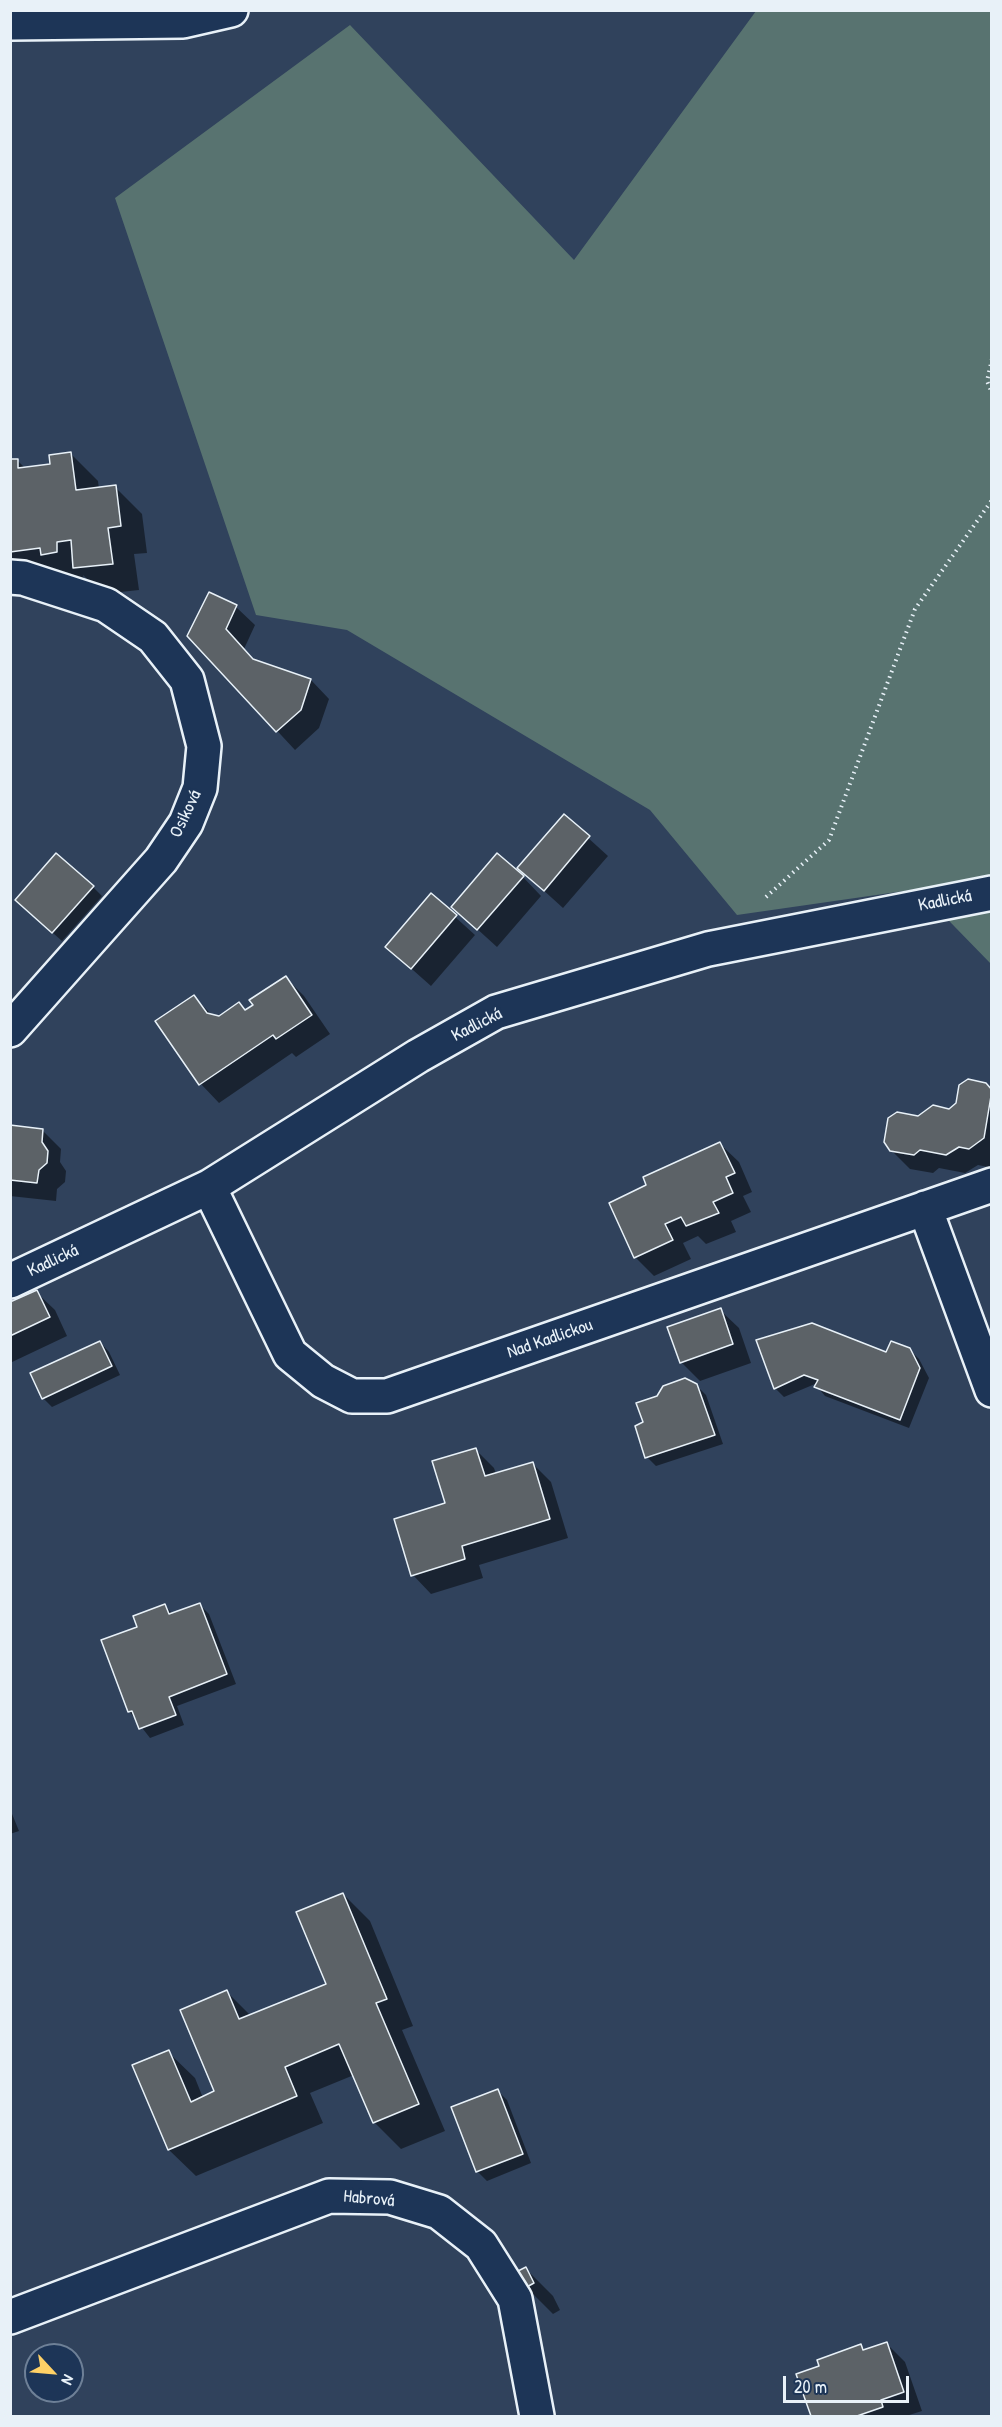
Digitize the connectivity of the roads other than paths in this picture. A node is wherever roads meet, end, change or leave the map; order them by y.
1 (231, 10) edge
2 (10, 24) edge
3 (10, 578) edge
4 (992, 892) edge
5 (10, 1030) edge
6 (992, 1185) edge
7 (208, 1187) junction
8 (925, 1208) junction
9 (10, 1281) edge
10 (992, 1390) edge
11 (10, 2317) edge
12 (537, 2416) edge

1 - 2 street
3 - 5 street, Osiková
4 - 7 street, Kadlická
6 - 8 street, Nad Kadlickou
7 - 8 street, Nad Kadlickou
7 - 9 street, Kadlická
8 - 10 street
11 - 12 street, Habrová

